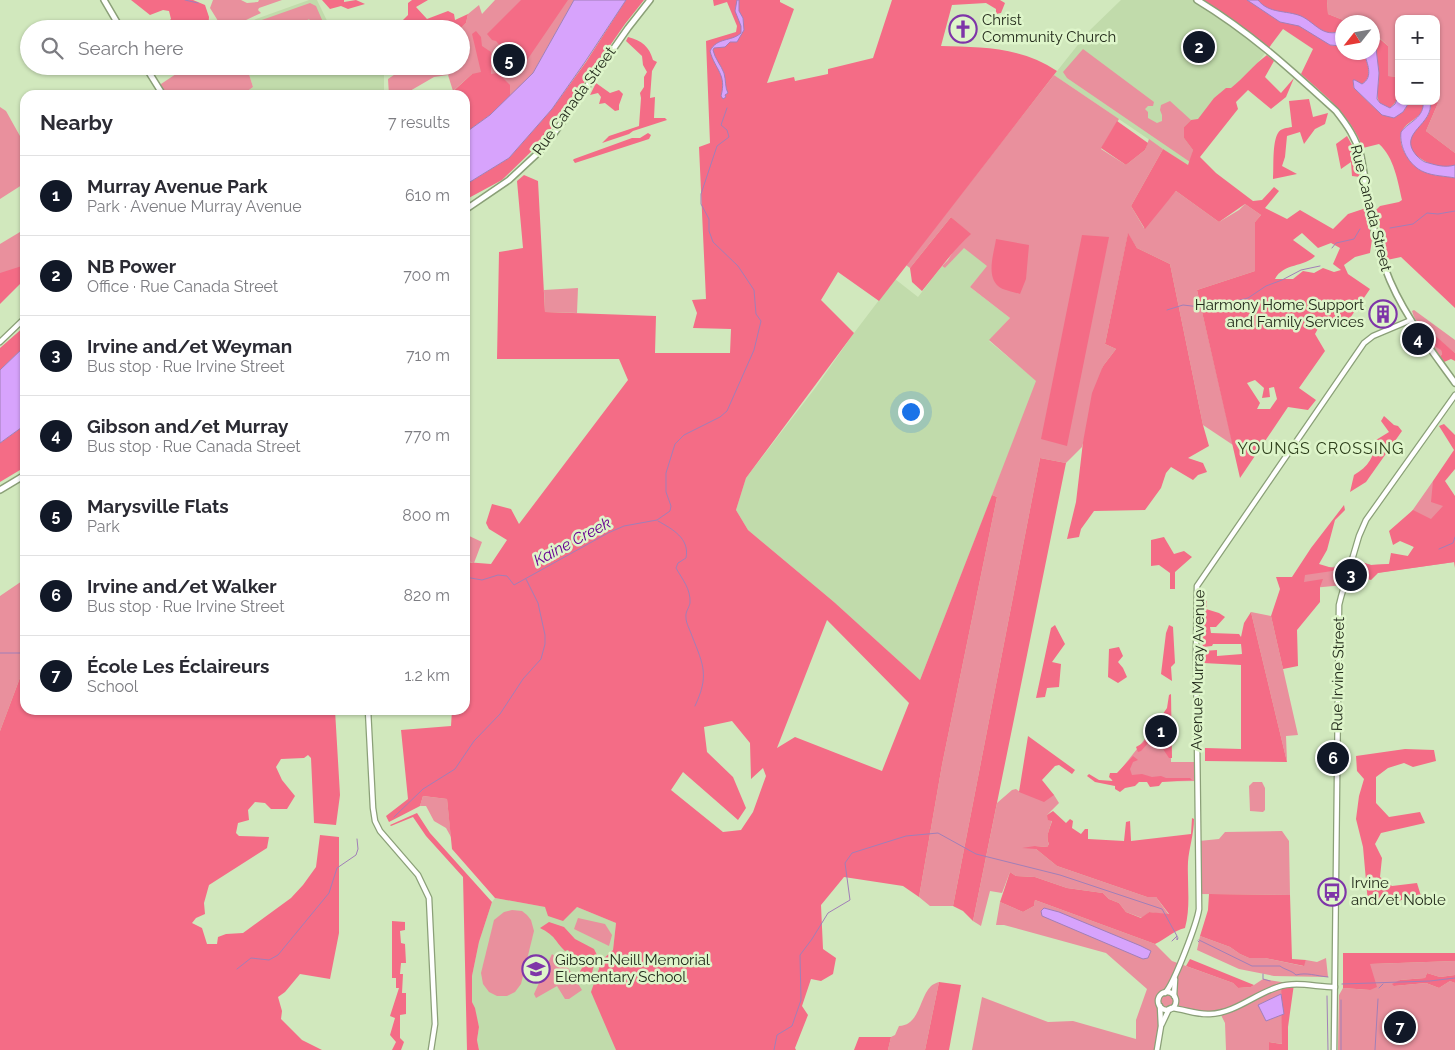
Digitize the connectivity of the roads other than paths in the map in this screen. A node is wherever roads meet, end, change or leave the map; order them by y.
1 (104, 0) edge
2 (650, 0) edge
3 (1197, 0) edge
4 (116, 20) edge
5 (151, 75) edge
6 (160, 90) edge
7 (470, 207) edge
8 (1411, 320) junction
9 (20, 323) edge
10 (0, 342) edge
11 (1455, 383) edge
12 (1455, 394) edge
13 (20, 478) edge
14 (0, 490) edge
15 (368, 715) edge
16 (1175, 978) junction
17 (1335, 987) junction
18 (1165, 993) junction
19 (1175, 998) junction
20 (1160, 1006) junction
21 (1170, 1009) junction
22 (1190, 1011) junction
23 (1161, 1026) junction
24 (431, 1050) edge
25 (1157, 1050) edge
26 (1334, 1050) edge

1 - 4 main road
2 - 7 main road, Rue Canada Street
3 - 8 main road, Rue Canada Street
5 - 6 main road
8 - 11 main road, Rue Canada Street
8 - 16 street, Avenue Murray Avenue
9 - 10 street
12 - 17 street, Rue Irvine Street
13 - 14 main road
15 - 24 street
16 - 18 street, Avenue Murray Avenue
16 - 19 street, Avenue Murray Avenue
17 - 22 street
17 - 26 street, Rue Irvine Street
18 - 19 street
18 - 20 street
19 - 21 street
19 - 22 street
20 - 21 street
20 - 23 street
21 - 22 street
21 - 23 street
23 - 25 street

